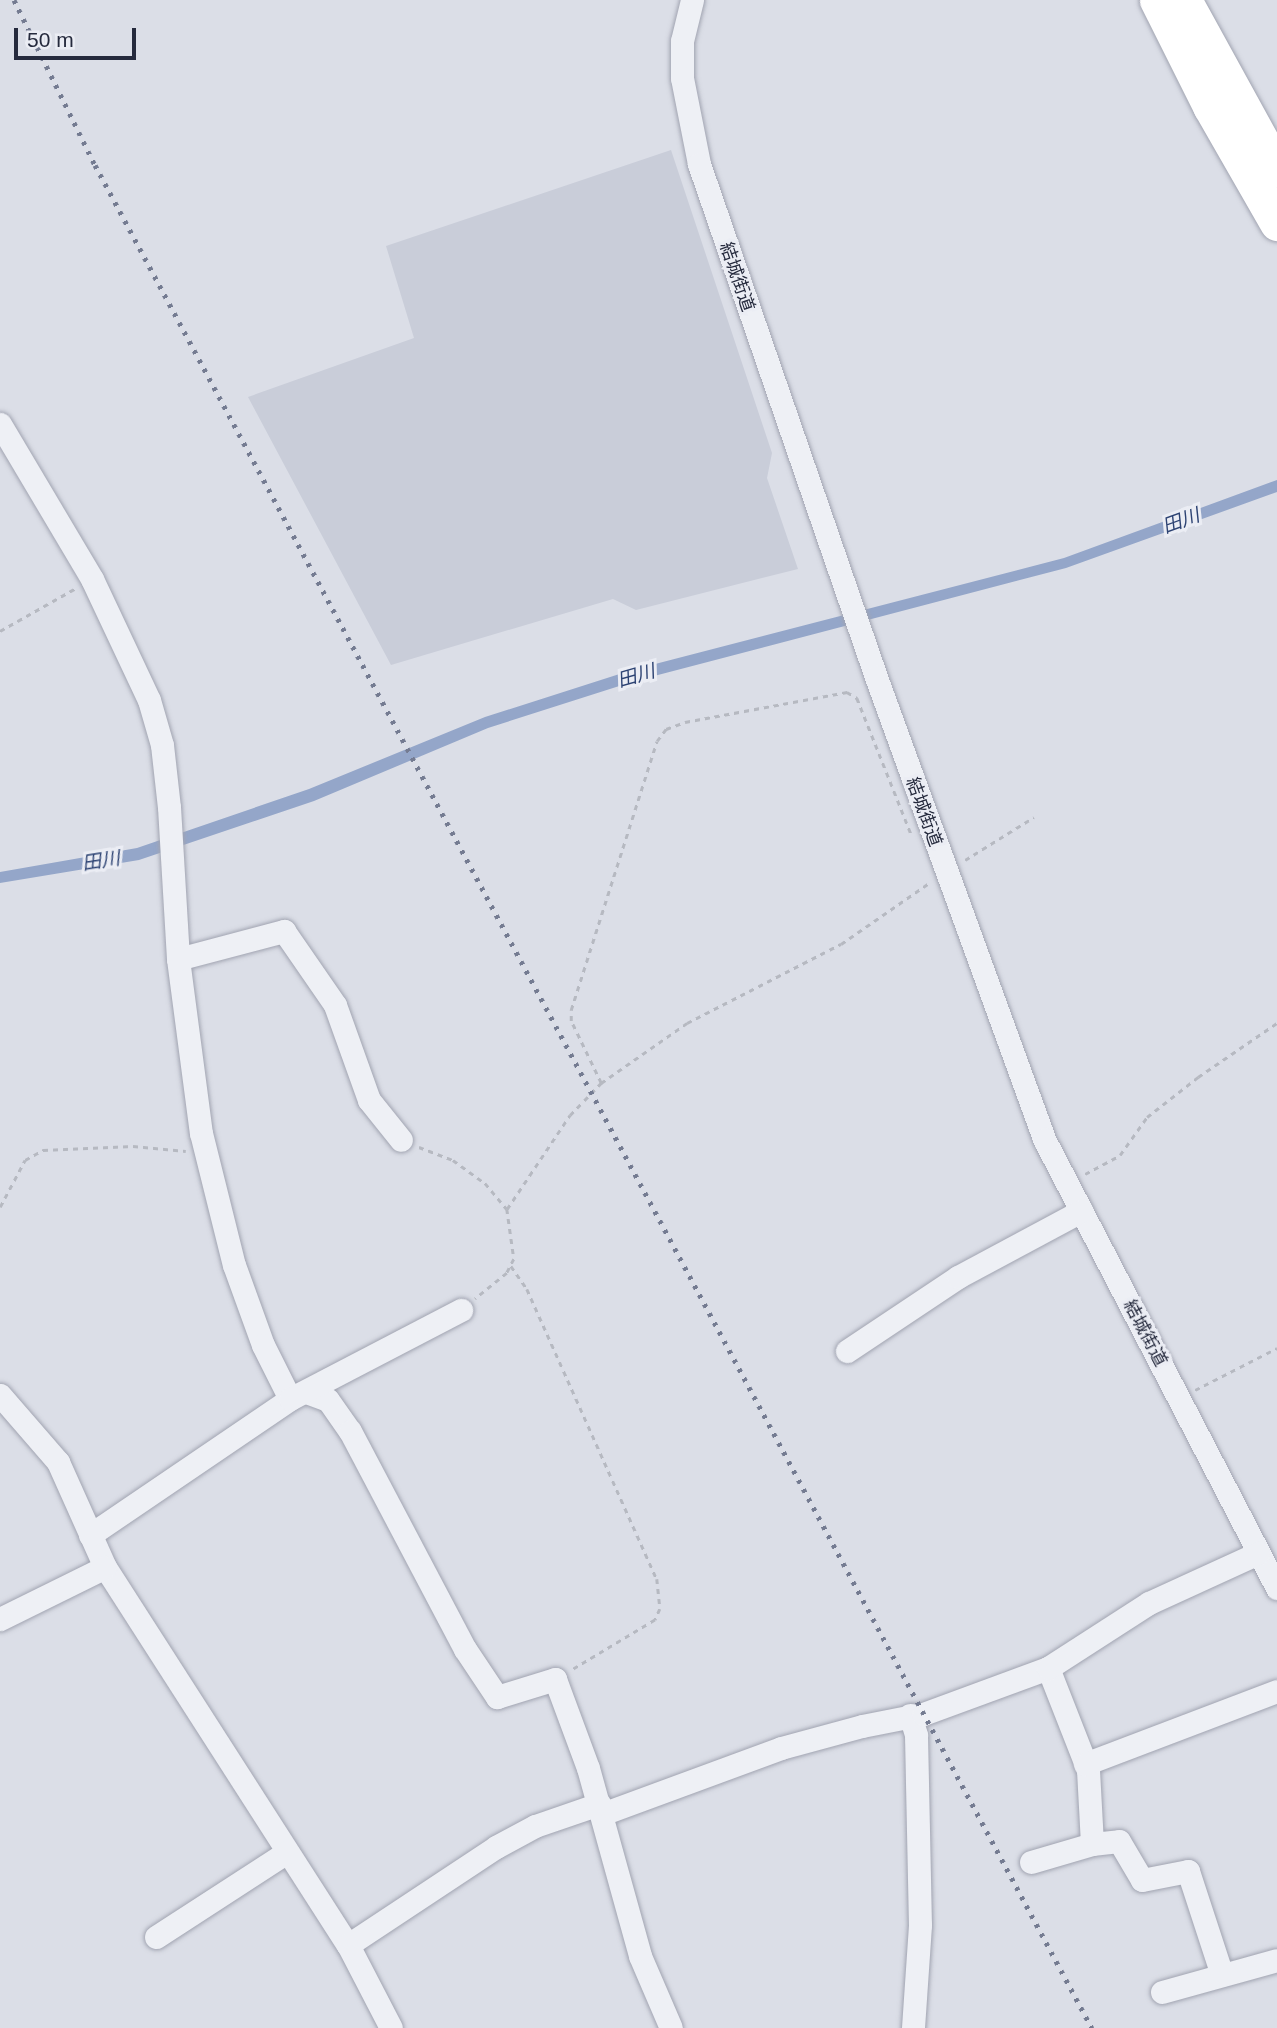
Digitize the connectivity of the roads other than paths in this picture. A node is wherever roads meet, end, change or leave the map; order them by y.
1 (692, 0) edge
2 (1157, 0) edge
3 (1184, 0) edge
4 (1277, 169) edge
5 (1277, 223) edge
6 (0, 424) edge
7 (178, 959) junction
8 (401, 1140) road end
9 (1081, 1212) junction
10 (461, 1310) road end
11 (847, 1351) dead end
12 (0, 1395) edge
13 (298, 1395) junction
14 (90, 1535) junction
15 (1258, 1553) junction
16 (105, 1567) junction
17 (1277, 1588) edge
18 (0, 1619) edge
19 (1048, 1668) junction
20 (1277, 1691) edge
21 (910, 1715) junction
22 (1085, 1764) junction
23 (600, 1809) junction
24 (1092, 1844) junction
25 (287, 1852) junction
26 (1031, 1862) dead end
27 (156, 1937) dead end
28 (348, 1945) junction
29 (1277, 1961) edge
30 (1222, 1975) junction
31 (1161, 1992) dead end
32 (391, 2028) edge
33 (671, 2028) edge
34 (913, 2028) edge

1 - 9 street, 結城街道
2 - 5 highway
3 - 4 highway
6 - 7 street
7 - 8 street
7 - 13 street
9 - 11 street
9 - 15 street, 結城街道
10 - 13 street
12 - 14 street
13 - 14 street
13 - 23 street
14 - 16 street
15 - 17 street, 結城街道
15 - 19 street
16 - 18 street
16 - 25 street
19 - 21 street
19 - 22 street
20 - 22 street
21 - 23 street
21 - 34 street
22 - 24 street
23 - 28 street
23 - 33 street
24 - 26 street
24 - 30 street
25 - 27 street
25 - 28 street
28 - 32 street
29 - 30 street
30 - 31 street

